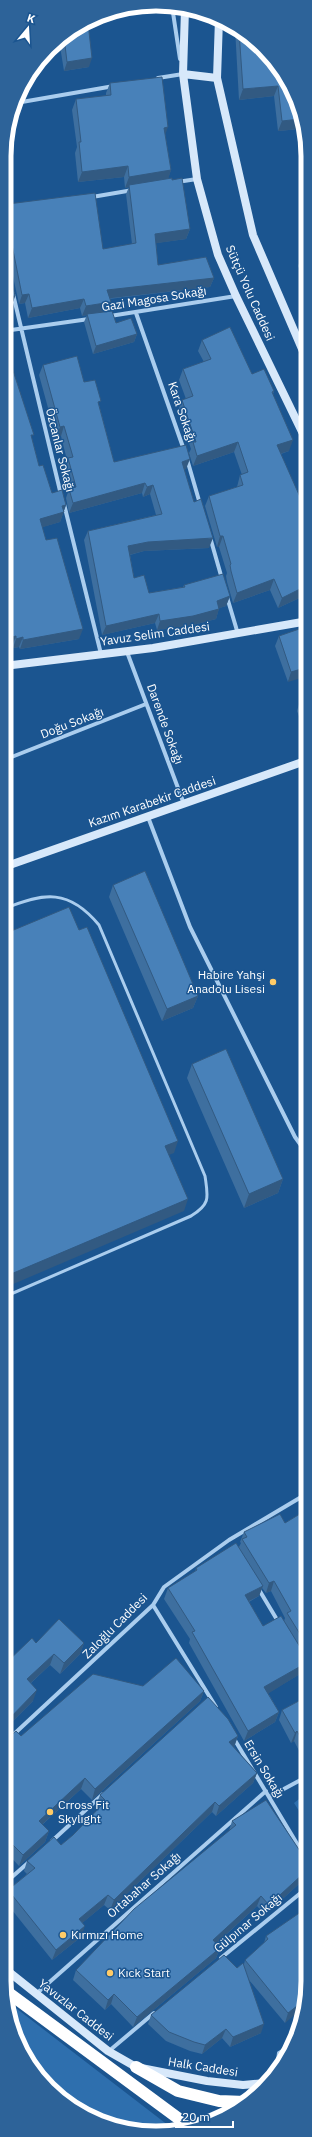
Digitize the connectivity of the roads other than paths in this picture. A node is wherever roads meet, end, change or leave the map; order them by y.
1 (173, 12) edge
2 (185, 14) edge
3 (219, 25) edge
4 (183, 74) junction
5 (217, 78) junction
6 (152, 79) edge
7 (122, 84) edge
8 (22, 102) edge
9 (197, 179) junction
10 (173, 183) edge
11 (142, 188) edge
12 (87, 197) edge
13 (12, 286) edge
14 (236, 296) junction
15 (136, 313) junction
16 (105, 317) edge
17 (98, 318) edge
18 (20, 329) junction
19 (11, 330) edge
20 (301, 347) edge
21 (301, 430) edge
22 (202, 512) edge
23 (209, 535) edge
24 (222, 581) edge
25 (225, 588) edge
26 (301, 622) edge
27 (238, 634) junction
28 (127, 652) junction
29 (101, 654) junction
30 (11, 665) edge
31 (146, 704) junction
32 (11, 757) edge
33 (301, 762) edge
34 (184, 804) junction
35 (148, 817) junction
36 (11, 865) edge
37 (11, 906) edge
38 (301, 1145) edge
39 (11, 1294) edge
40 (301, 1497) edge
41 (229, 1540) junction
42 (233, 1546) edge
43 (256, 1585) edge
44 (153, 1605) junction
45 (284, 1631) edge
46 (210, 1697) junction
47 (204, 1702) edge
48 (218, 1710) edge
49 (230, 1730) edge
50 (11, 1737) edge
51 (301, 1780) edge
52 (110, 1788) edge
53 (266, 1791) junction
54 (270, 1797) junction
55 (45, 1847) edge
56 (301, 1850) edge
57 (33, 1858) edge
58 (11, 1878) edge
59 (301, 1893) edge
60 (217, 1961) edge
61 (11, 1974) edge
62 (35, 1994) junction
63 (12, 1995) edge
64 (157, 2011) edge
65 (284, 2050) edge
66 (108, 2051) junction
67 (278, 2060) edge
68 (136, 2067) junction
69 (259, 2084) edge
70 (237, 2102) edge
71 (184, 2123) edge

1 - 4 street, Sütçü Yolu Caddesi
2 - 4 main road, Sütçü Yolu Caddesi
3 - 5 main road, Sütçü Yolu Caddesi
4 - 5 main road
4 - 6 street
4 - 9 main road, Sütçü Yolu Caddesi
5 - 20 main road, Sütçü Yolu Caddesi
7 - 8 street
9 - 10 street
9 - 14 main road, Sütçü Yolu Caddesi
11 - 12 street
13 - 18 street, Özcanlar Sokağı
14 - 15 street, Gazi Magosa Sokağı
14 - 21 main road, Sütçü Yolu Caddesi
15 - 16 street, Gazi Magosa Sokağı
15 - 22 street, Kara Sokağı
17 - 18 street, Gazi Magosa Sokağı
18 - 19 street, Gazi Magosa Sokağı
18 - 29 street, Özcanlar Sokağı
23 - 24 street
25 - 27 street
26 - 27 main road, Yavuz Selim Caddesi
27 - 28 main road, Yavuz Selim Caddesi
28 - 29 main road, Yavuz Selim Caddesi
28 - 31 street, Darende Sokağı
29 - 30 main road, Yavuz Selim Caddesi
31 - 32 street, Doğu Sokağı
31 - 34 street, Darende Sokağı
33 - 34 main road, Kazım Karabekir Caddesi
34 - 35 main road, Kazım Karabekir Caddesi
35 - 36 main road, Kazım Karabekir Caddesi
35 - 38 street
37 - 39 lane
40 - 41 street, Zaloğlu Caddesi
41 - 42 street
41 - 44 street, Zaloğlu Caddesi
43 - 45 street
44 - 46 street
44 - 50 street, Zaloğlu Caddesi
46 - 47 street
46 - 48 street
49 - 53 street, Ersin Sokağı
51 - 54 street
52 - 55 street
53 - 54 street, Ersin Sokağı
53 - 62 street, Ortabahar Sokağı
54 - 56 street, Ersin Sokağı
57 - 58 street
59 - 60 street, Gülpınar Sokağı
61 - 62 main road, Yavuzlar Caddesi
62 - 66 main road, Yavuzlar Caddesi
63 - 71 highway
64 - 66 street
65 - 67 street
66 - 68 main road, Yavuzlar Caddesi
68 - 69 main road, Halk Caddesi
68 - 70 highway

